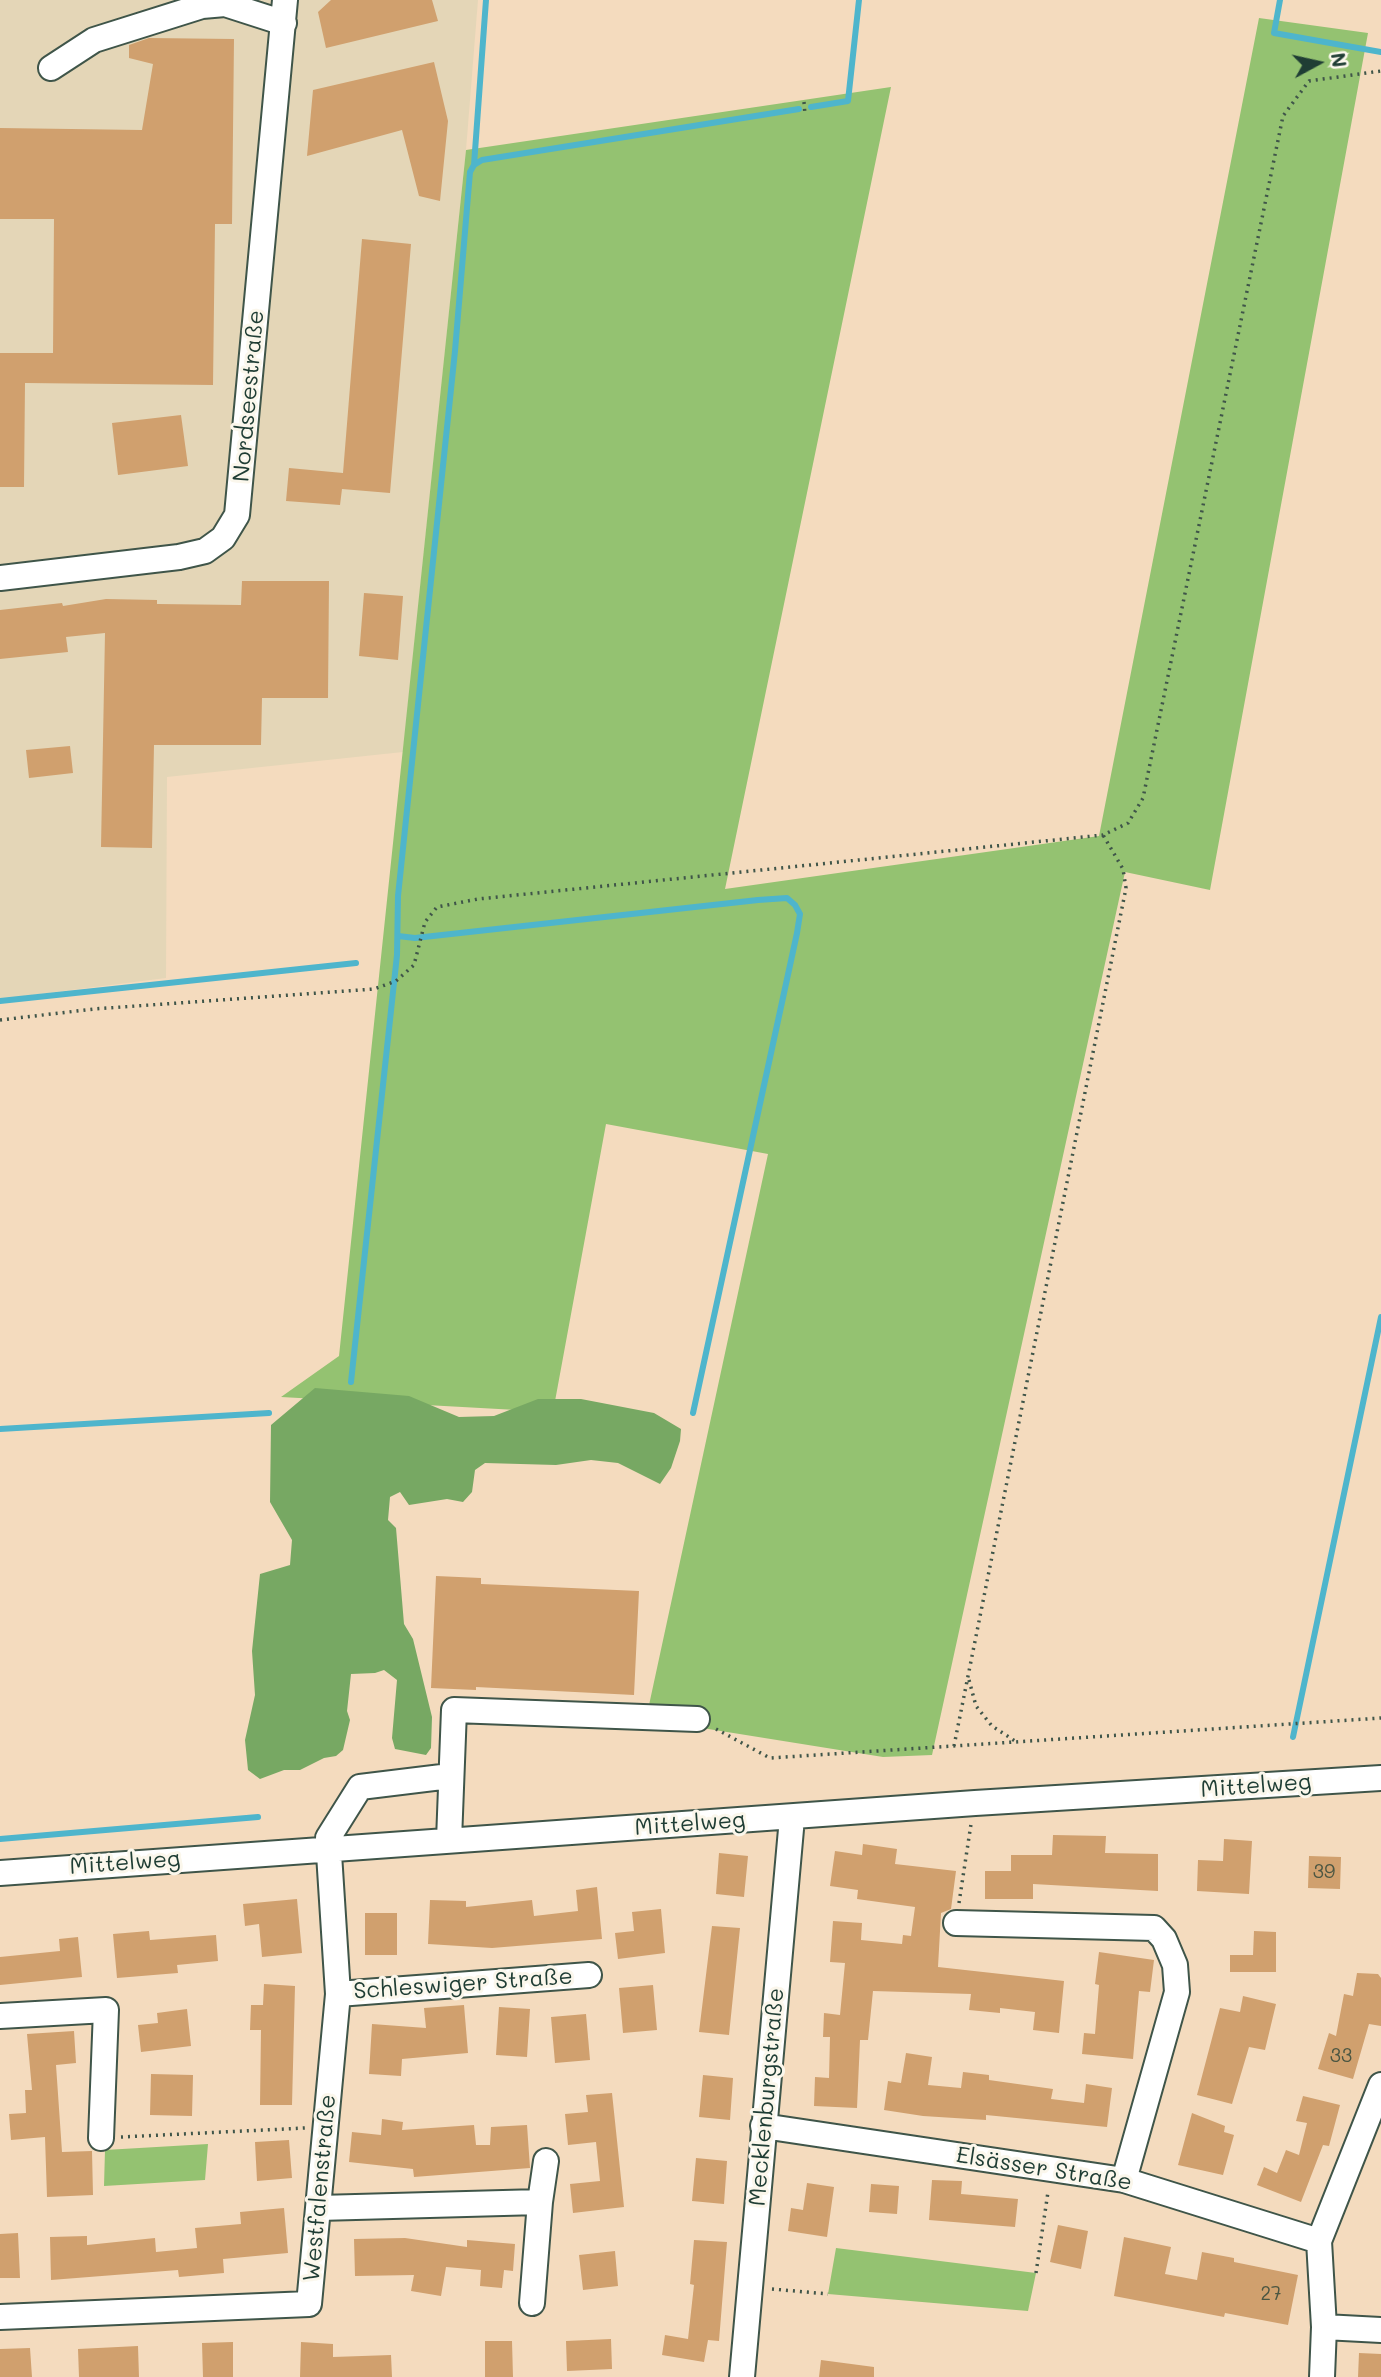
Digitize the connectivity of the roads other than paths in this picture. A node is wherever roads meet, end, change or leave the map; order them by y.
1 (284, 11) edge
2 (51, 68) dead end
3 (0, 578) edge
4 (697, 1719) road end
5 (450, 1776) junction
6 (1381, 1778) edge
7 (792, 1818) junction
8 (449, 1840) junction
9 (328, 1848) junction
10 (0, 1873) edge
11 (956, 1923) road end
12 (589, 1975) dead end
13 (338, 1993) junction
14 (0, 2016) edge
15 (1381, 2085) edge
16 (763, 2126) junction
17 (101, 2138) road end
18 (546, 2161) dead end
19 (1124, 2180) junction
20 (540, 2202) junction
21 (319, 2208) junction
22 (1319, 2241) junction
23 (532, 2303) dead end
24 (0, 2316) edge
25 (1324, 2326) junction
26 (1381, 2330) edge
27 (743, 2377) edge
28 (1322, 2377) edge

1 - 2 street, Nordseestraße
1 - 3 street, Nordseestraße
4 - 5 street
5 - 8 street
5 - 9 street
6 - 7 street, Mittelweg
7 - 8 street, Mittelweg
7 - 16 street, Mecklenburgstraße
8 - 9 street, Mittelweg
9 - 10 street, Mittelweg
9 - 13 street, Westfalenstraße
11 - 19 street
12 - 13 street, Schleswiger Straße
13 - 21 street, Westfalenstraße
14 - 17 street
15 - 22 street
16 - 19 street, Elsässer Straße
16 - 27 street, Mecklenburgstraße
18 - 20 street
19 - 22 street, Elsässer Straße
20 - 21 street
20 - 23 street
21 - 24 street, Westfalenstraße
22 - 25 street
25 - 26 street
25 - 28 street

